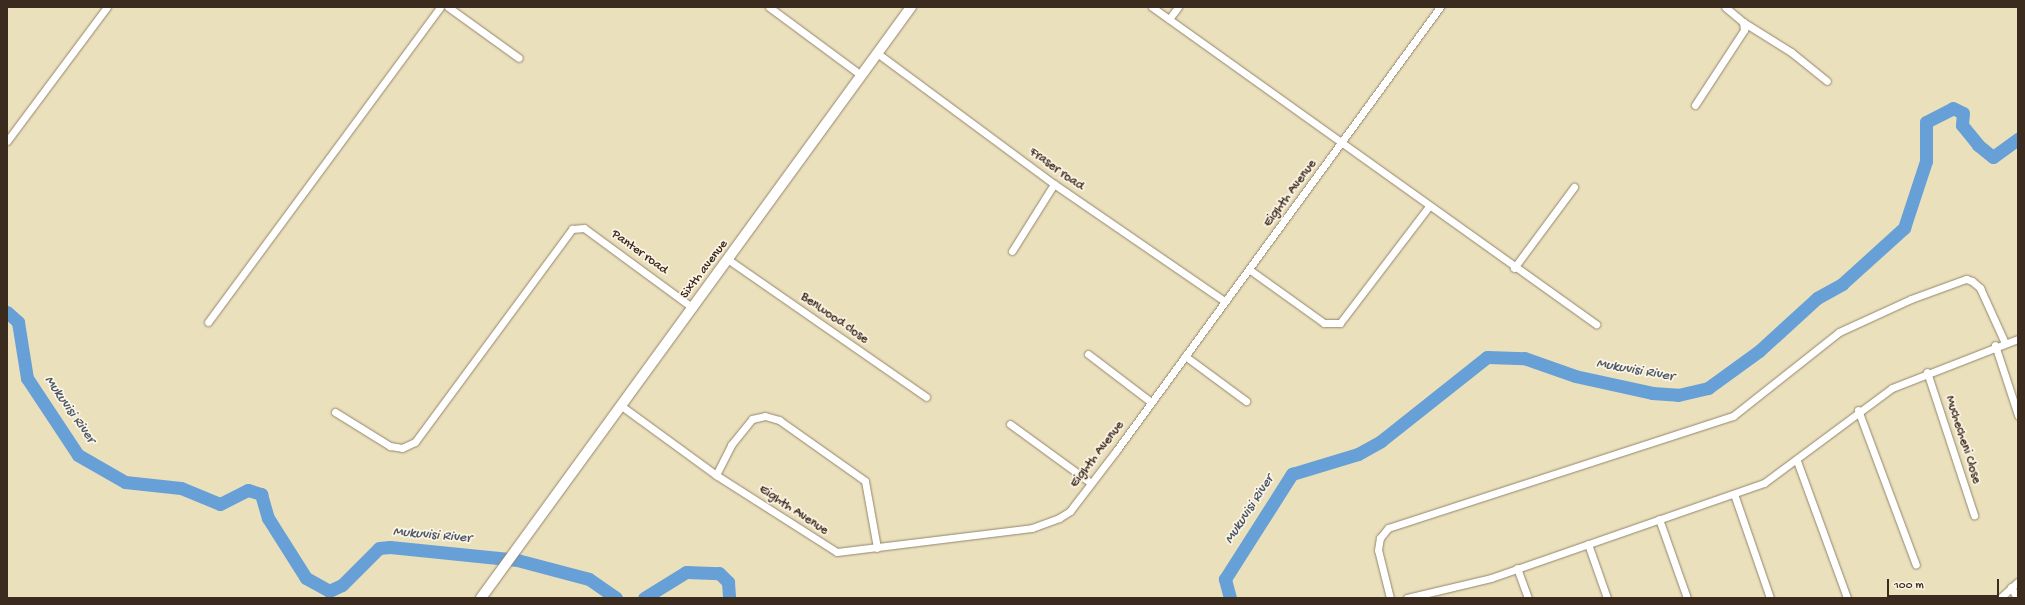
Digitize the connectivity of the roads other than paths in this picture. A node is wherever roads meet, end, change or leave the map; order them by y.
1 (107, 7) edge
2 (440, 7) edge
3 (448, 7) edge
4 (769, 7) edge
5 (910, 7) edge
6 (1152, 7) edge
7 (1178, 7) edge
8 (1440, 7) edge
9 (1725, 7) edge
10 (1169, 19) junction
11 (1743, 22) junction
12 (877, 53) junction
13 (519, 58) dead end
14 (861, 75) junction
15 (1827, 81) dead end
16 (1695, 105) dead end
17 (7, 141) edge
18 (1342, 144) junction
19 (1054, 184) junction
20 (1574, 187) dead end
21 (1429, 206) junction
22 (1012, 251) dead end
23 (729, 260) junction
24 (1514, 268) junction
25 (1250, 270) junction
26 (1224, 301) junction
27 (693, 308) junction
28 (208, 322) dead end
29 (1596, 324) dead end
30 (2018, 338) edge
31 (2004, 341) junction
32 (1995, 345) junction
33 (1088, 354) dead end
34 (1185, 356) junction
35 (1927, 372) junction
36 (926, 397) dead end
37 (1246, 401) dead end
38 (1151, 402) junction
39 (620, 405) junction
40 (1858, 410) junction
41 (335, 412) dead end
42 (2018, 415) edge
43 (1010, 424) dead end
44 (1797, 461) junction
45 (716, 475) junction
46 (1091, 483) junction
47 (1734, 494) junction
48 (1974, 515) dead end
49 (1659, 519) junction
50 (1588, 544) junction
51 (877, 548) junction
52 (1916, 566) dead end
53 (1517, 568) junction
54 (2018, 582) edge
55 (2011, 587) junction
56 (1426, 596) edge
57 (481, 598) edge
58 (1390, 598) edge
59 (1408, 598) edge
60 (1528, 598) edge
61 (1607, 598) edge
62 (1687, 598) edge
63 (1770, 598) edge
64 (1847, 598) edge
65 (2000, 598) edge
66 (2017, 598) edge

1 - 17 street
2 - 28 street
3 - 13 street
4 - 14 street
5 - 12 street, Sixth avenue
6 - 10 street
7 - 10 street
8 - 18 street, Eighth Avenue
9 - 11 street
10 - 18 street
11 - 15 street
11 - 16 street
12 - 14 street, Sixth avenue
12 - 19 street, Fraser road
14 - 23 street, Sixth avenue
18 - 21 street
18 - 25 street, Eighth Avenue
19 - 22 street
19 - 26 street, Fraser road
20 - 24 street
21 - 24 street
21 - 25 street
23 - 27 street, Sixth avenue
23 - 36 street, Benwood close
24 - 29 street
25 - 26 street, Eighth Avenue
26 - 34 street, Eighth Avenue
27 - 39 street, Sixth avenue
27 - 41 street, Panter road
30 - 31 street
31 - 32 street
31 - 58 street
32 - 35 street
32 - 42 street
33 - 38 street
34 - 37 street
34 - 38 street, Eighth Avenue
35 - 40 street
35 - 48 street, Muchecheni Close
38 - 46 street, Eighth Avenue
39 - 45 street, Eighth Avenue
39 - 57 street, Sixth avenue
40 - 44 street
40 - 52 street
43 - 46 street
44 - 47 street
44 - 64 street
45 - 51 street, Eighth Avenue
45 - 51 street
46 - 51 street, Eighth Avenue
47 - 49 street
47 - 63 street
49 - 50 street
49 - 62 street
50 - 53 street
50 - 61 street
53 - 56 street
53 - 60 street
54 - 55 street
55 - 65 street
55 - 66 street
56 - 59 street

